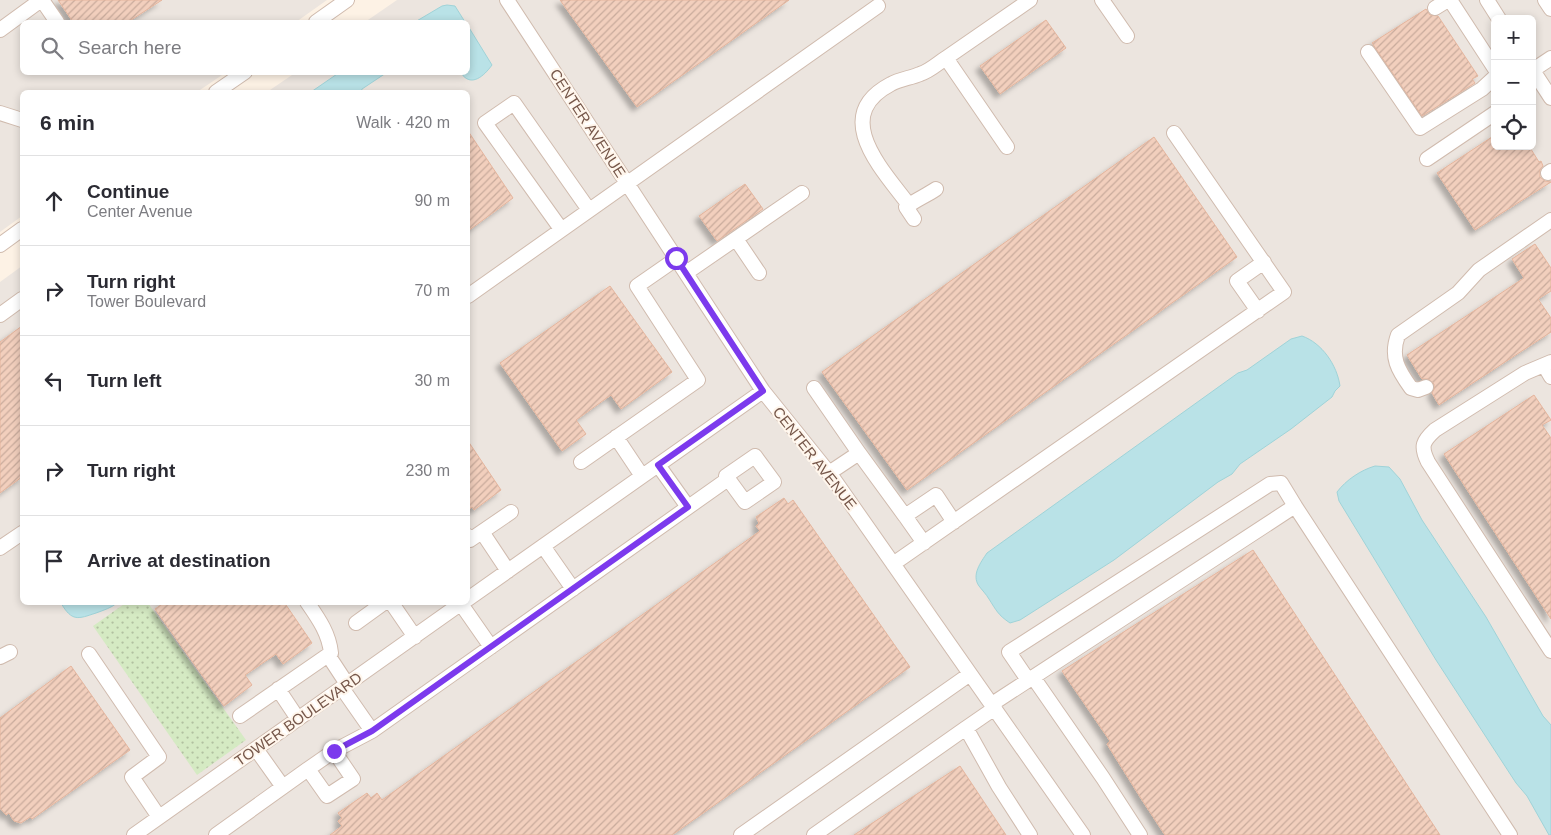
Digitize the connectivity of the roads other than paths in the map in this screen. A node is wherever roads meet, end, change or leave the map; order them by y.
1 (42, 0) edge
2 (348, 0) edge
3 (508, 0) edge
4 (1030, 0) edge
5 (1102, 0) edge
6 (1449, 0) edge
7 (1487, 0) edge
8 (1545, 0) edge
9 (878, 6) dead end
10 (1435, 8) dead end
11 (1551, 9) edge
12 (1496, 15) edge
13 (56, 20) edge
14 (319, 20) edge
15 (0, 30) edge
16 (1127, 36) dead end
17 (1368, 52) dead end
18 (946, 58) junction
19 (1551, 58) edge
20 (1491, 63) edge
21 (1536, 67) edge
22 (241, 75) edge
23 (1491, 80) edge
24 (1536, 85) edge
25 (219, 90) edge
26 (1551, 98) edge
27 (0, 113) edge
28 (1491, 116) edge
29 (20, 119) edge
30 (1174, 133) dead end
31 (1007, 146) dead end
32 (1427, 159) dead end
33 (627, 183) junction
34 (936, 189) dead end
35 (802, 193) dead end
36 (909, 204) junction
37 (589, 210) junction
38 (914, 219) dead end
39 (1551, 220) edge
40 (561, 229) junction
41 (20, 230) edge
42 (736, 239) junction
43 (0, 245) edge
44 (676, 258) junction
45 (1264, 262) junction
46 (686, 273) junction
47 (759, 273) dead end
48 (470, 295) edge
49 (20, 300) edge
50 (1258, 311) junction
51 (0, 315) edge
52 (1547, 363) edge
53 (1551, 377) edge
54 (1426, 387) dead end
55 (814, 388) dead end
56 (763, 391) junction
57 (616, 438) junction
58 (859, 452) junction
59 (581, 462) dead end
60 (658, 465) junction
61 (829, 473) junction
62 (642, 476) junction
63 (728, 479) dead end
64 (1295, 506) junction
65 (688, 507) junction
66 (512, 512) dead end
67 (905, 516) junction
68 (954, 522) junction
69 (482, 532) junction
70 (20, 534) edge
71 (470, 540) edge
72 (924, 543) junction
73 (543, 546) junction
74 (0, 548) edge
75 (893, 564) junction
76 (508, 571) junction
77 (573, 589) junction
78 (470, 598) edge
79 (309, 605) edge
80 (381, 605) edge
81 (393, 605) edge
82 (460, 605) edge
83 (466, 605) edge
84 (356, 623) dead end
85 (415, 636) junction
86 (490, 647) junction
87 (1551, 651) edge
88 (89, 654) dead end
89 (328, 655) junction
90 (970, 674) junction
91 (1030, 679) junction
92 (345, 686) junction
93 (278, 689) junction
94 (993, 706) junction
95 (240, 716) dead end
96 (298, 719) junction
97 (966, 728) junction
98 (372, 731) junction
99 (256, 749) junction
100 (334, 751) junction
101 (308, 769) junction
102 (283, 787) junction
103 (159, 817) junction
104 (134, 835) edge
105 (216, 835) edge
106 (741, 835) edge
107 (814, 835) edge
108 (1030, 835) edge
109 (1083, 835) edge
110 (1140, 835) edge
111 (1510, 835) edge

1 - 13 street
1 - 15 street
2 - 14 street
3 - 33 street, CENTER AVENUE
4 - 18 street
5 - 16 street
6 - 10 street
6 - 20 street
7 - 12 street
8 - 11 street
9 - 33 street
17 - 23 street
18 - 31 street
18 - 36 street
19 - 21 street
22 - 25 street
24 - 26 street
27 - 29 street
28 - 32 street
30 - 45 street
33 - 37 street
33 - 44 street, CENTER AVENUE
34 - 36 street
35 - 42 street
36 - 38 street
37 - 40 street
37 - 40 street
39 - 54 street
40 - 48 street
41 - 43 street
42 - 46 street
42 - 47 street
44 - 46 street, CENTER AVENUE
44 - 57 street
45 - 50 street
45 - 50 street
46 - 56 street, CENTER AVENUE
49 - 51 street
50 - 68 street
52 - 53 street
52 - 87 street
55 - 58 street
56 - 60 street, TOWER BOULEVARD
56 - 61 street, CENTER AVENUE
57 - 59 street
57 - 62 street
58 - 61 street
58 - 67 street
60 - 62 street, TOWER BOULEVARD
60 - 65 street
61 - 75 street, CENTER AVENUE
62 - 73 street, TOWER BOULEVARD
63 - 65 street
64 - 91 street
64 - 91 street
64 - 111 street
65 - 77 street
66 - 69 street
67 - 68 street
67 - 72 street
68 - 72 street
69 - 71 street
69 - 76 street
70 - 74 street
72 - 75 street
73 - 76 street, TOWER BOULEVARD
73 - 77 street
75 - 90 street, CENTER AVENUE
76 - 78 street, TOWER BOULEVARD
77 - 86 street
79 - 89 street
80 - 84 street
81 - 85 street
82 - 85 street, TOWER BOULEVARD
83 - 86 street
85 - 92 street, TOWER BOULEVARD
86 - 98 street
88 - 103 street
89 - 92 street
89 - 93 street
90 - 94 street, CENTER AVENUE
90 - 106 street
91 - 94 street
91 - 110 street
92 - 96 street, TOWER BOULEVARD
92 - 98 street
93 - 95 street
93 - 96 street
94 - 97 street
94 - 109 street, CENTER AVENUE
96 - 99 street, TOWER BOULEVARD
97 - 107 street
97 - 108 street
98 - 100 street
99 - 102 street
99 - 103 street, TOWER BOULEVARD
100 - 101 street
100 - 101 street
101 - 102 street
102 - 105 street
103 - 104 street, TOWER BOULEVARD

